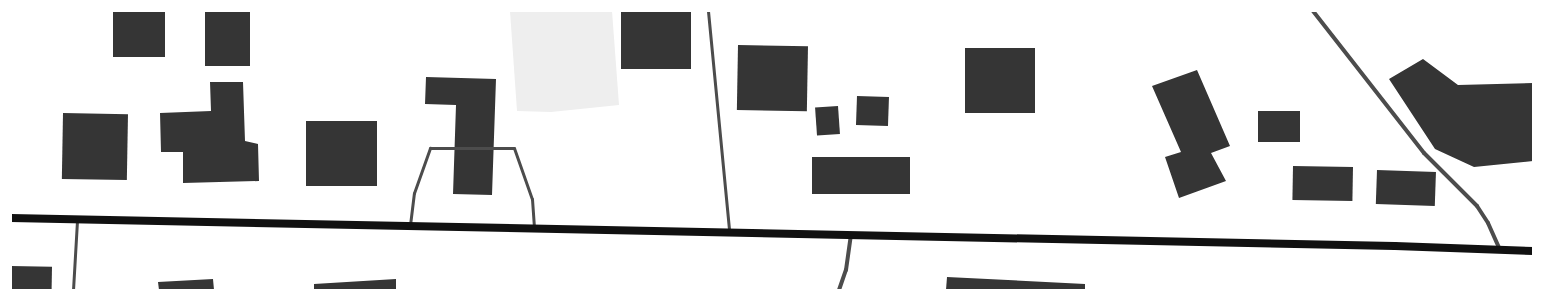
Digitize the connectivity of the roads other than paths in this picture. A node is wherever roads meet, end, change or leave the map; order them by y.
1 (708, 11) edge
2 (1313, 11) edge
3 (11, 218) edge
4 (77, 220) junction
5 (410, 227) junction
6 (534, 229) junction
7 (729, 233) junction
8 (851, 236) junction
9 (1500, 250) junction
10 (1533, 251) edge
11 (74, 290) edge
12 (839, 290) edge

1 - 7 lane
2 - 9 street
3 - 4 main road
4 - 5 main road
4 - 11 lane
5 - 6 main road
5 - 6 lane
6 - 7 main road
7 - 8 main road
8 - 9 main road
8 - 12 street
9 - 10 main road

